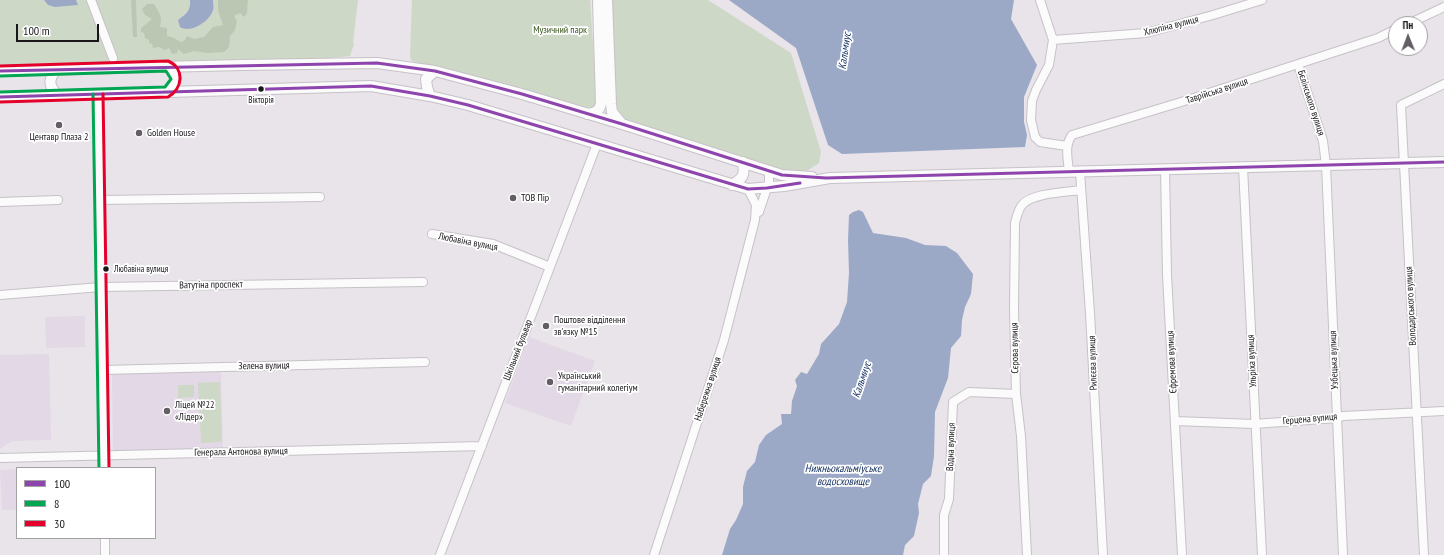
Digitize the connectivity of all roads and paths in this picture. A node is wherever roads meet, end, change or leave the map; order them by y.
1 (91, 0) edge
2 (598, 0) edge
3 (607, 0) edge
4 (1040, 0) edge
5 (1262, 0) edge
6 (1444, 7) edge
7 (1425, 16) edge
8 (603, 18) junction
9 (1388, 33) edge
10 (1053, 40) junction
11 (113, 58) dead end
12 (1298, 64) junction
13 (168, 66) junction
14 (57, 69) junction
15 (0, 71) edge
16 (435, 71) junction
17 (1444, 84) edge
18 (167, 92) junction
19 (98, 94) junction
20 (58, 95) junction
21 (430, 96) junction
22 (0, 97) edge
23 (587, 114) junction
24 (622, 124) junction
25 (597, 144) junction
26 (1067, 146) junction
27 (743, 162) junction
28 (1404, 162) junction
29 (1444, 162) edge
30 (1326, 165) junction
31 (1243, 167) junction
32 (769, 170) junction
33 (1166, 170) junction
34 (1069, 172) junction
35 (1080, 172) junction
36 (828, 178) junction
37 (732, 184) junction
38 (784, 186) junction
39 (767, 188) junction
40 (748, 189) junction
41 (1081, 190) junction
42 (320, 197) dead end
43 (58, 200) dead end
44 (100, 200) junction
45 (0, 202) edge
46 (762, 204) junction
47 (755, 220) junction
48 (432, 234) dead end
49 (550, 267) junction
50 (423, 282) dead end
51 (101, 287) junction
52 (0, 295) edge
53 (425, 362) dead end
54 (102, 370) junction
55 (1016, 394) junction
56 (1444, 411) edge
57 (1415, 412) junction
58 (1337, 418) junction
59 (1175, 421) junction
60 (1254, 424) junction
61 (482, 446) junction
62 (104, 455) junction
63 (0, 458) edge
64 (104, 467) edge
65 (105, 539) edge
66 (105, 555) edge
67 (440, 555) edge
68 (654, 555) edge
69 (944, 555) edge
70 (1027, 555) edge
71 (1103, 555) edge
72 (1182, 555) edge
73 (1262, 555) edge
74 (1343, 555) edge
75 (1424, 555) edge

1 - 11 street
2 - 8 main road
3 - 8 main road
4 - 10 street
5 - 10 street, Хлюпіна вулиця
6 - 7 street
8 - 23 main road
8 - 24 main road
9 - 12 street, Таврійська вулиця
10 - 26 street
12 - 26 street, Таврійська вулиця
12 - 30 street, Бєлінського вулиця
13 - 14 main road
13 - 16 main road
13 - 18 main road
14 - 15 main road
14 - 20 main road
16 - 21 main road
16 - 23 main road
17 - 28 street, Володарського вулиця
18 - 19 main road
18 - 21 main road
19 - 20 main road
19 - 44 street
20 - 22 main road
21 - 25 main road
23 - 24 main road
24 - 27 main road
25 - 37 main road
25 - 49 street, Шкільний бульвар
26 - 34 street
27 - 32 main road
27 - 37 main road
28 - 29 main road
28 - 30 main road
28 - 57 street, Володарського вулиця
30 - 31 main road
30 - 58 street, Узбецька вулиця
31 - 33 main road
31 - 60 street, Ульріха вулиця
32 - 36 main road
32 - 39 street
33 - 35 main road
33 - 59 street, Єфремова вулиця
34 - 35 main road
34 - 36 main road
35 - 41 street, Рилєєва вулиця
36 - 38 main road
37 - 40 main road
38 - 39 main road
38 - 46 street
39 - 40 main road
39 - 46 street
40 - 47 street
41 - 55 street, Сєрова вулиця
41 - 71 street, Рилєєва вулиця
42 - 44 street
43 - 45 street
44 - 51 street
46 - 47 street
47 - 68 street, Набережна вулиця
48 - 49 street, Любавіна вулиця
49 - 61 street, Шкільний бульвар
50 - 51 street, Ватутіна проспект
51 - 52 street, Ватутіна проспект
51 - 54 street
53 - 54 street, Зелена вулиця
54 - 62 street
55 - 69 street, Водна вулиця
55 - 70 street, Сєрова вулиця
56 - 57 street, Герцена вулиця
57 - 58 street, Герцена вулиця
57 - 75 street, Володарського вулиця
58 - 60 street, Герцена вулиця
58 - 74 street, Узбецька вулиця
59 - 60 street, Герцена вулиця
59 - 72 street, Єфремова вулиця
60 - 73 street, Ульріха вулиця
61 - 62 street, Генерала Антонова вулиця
61 - 67 street, Шкільний бульвар
62 - 63 street, Генерала Антонова вулиця
62 - 64 street
65 - 66 street

